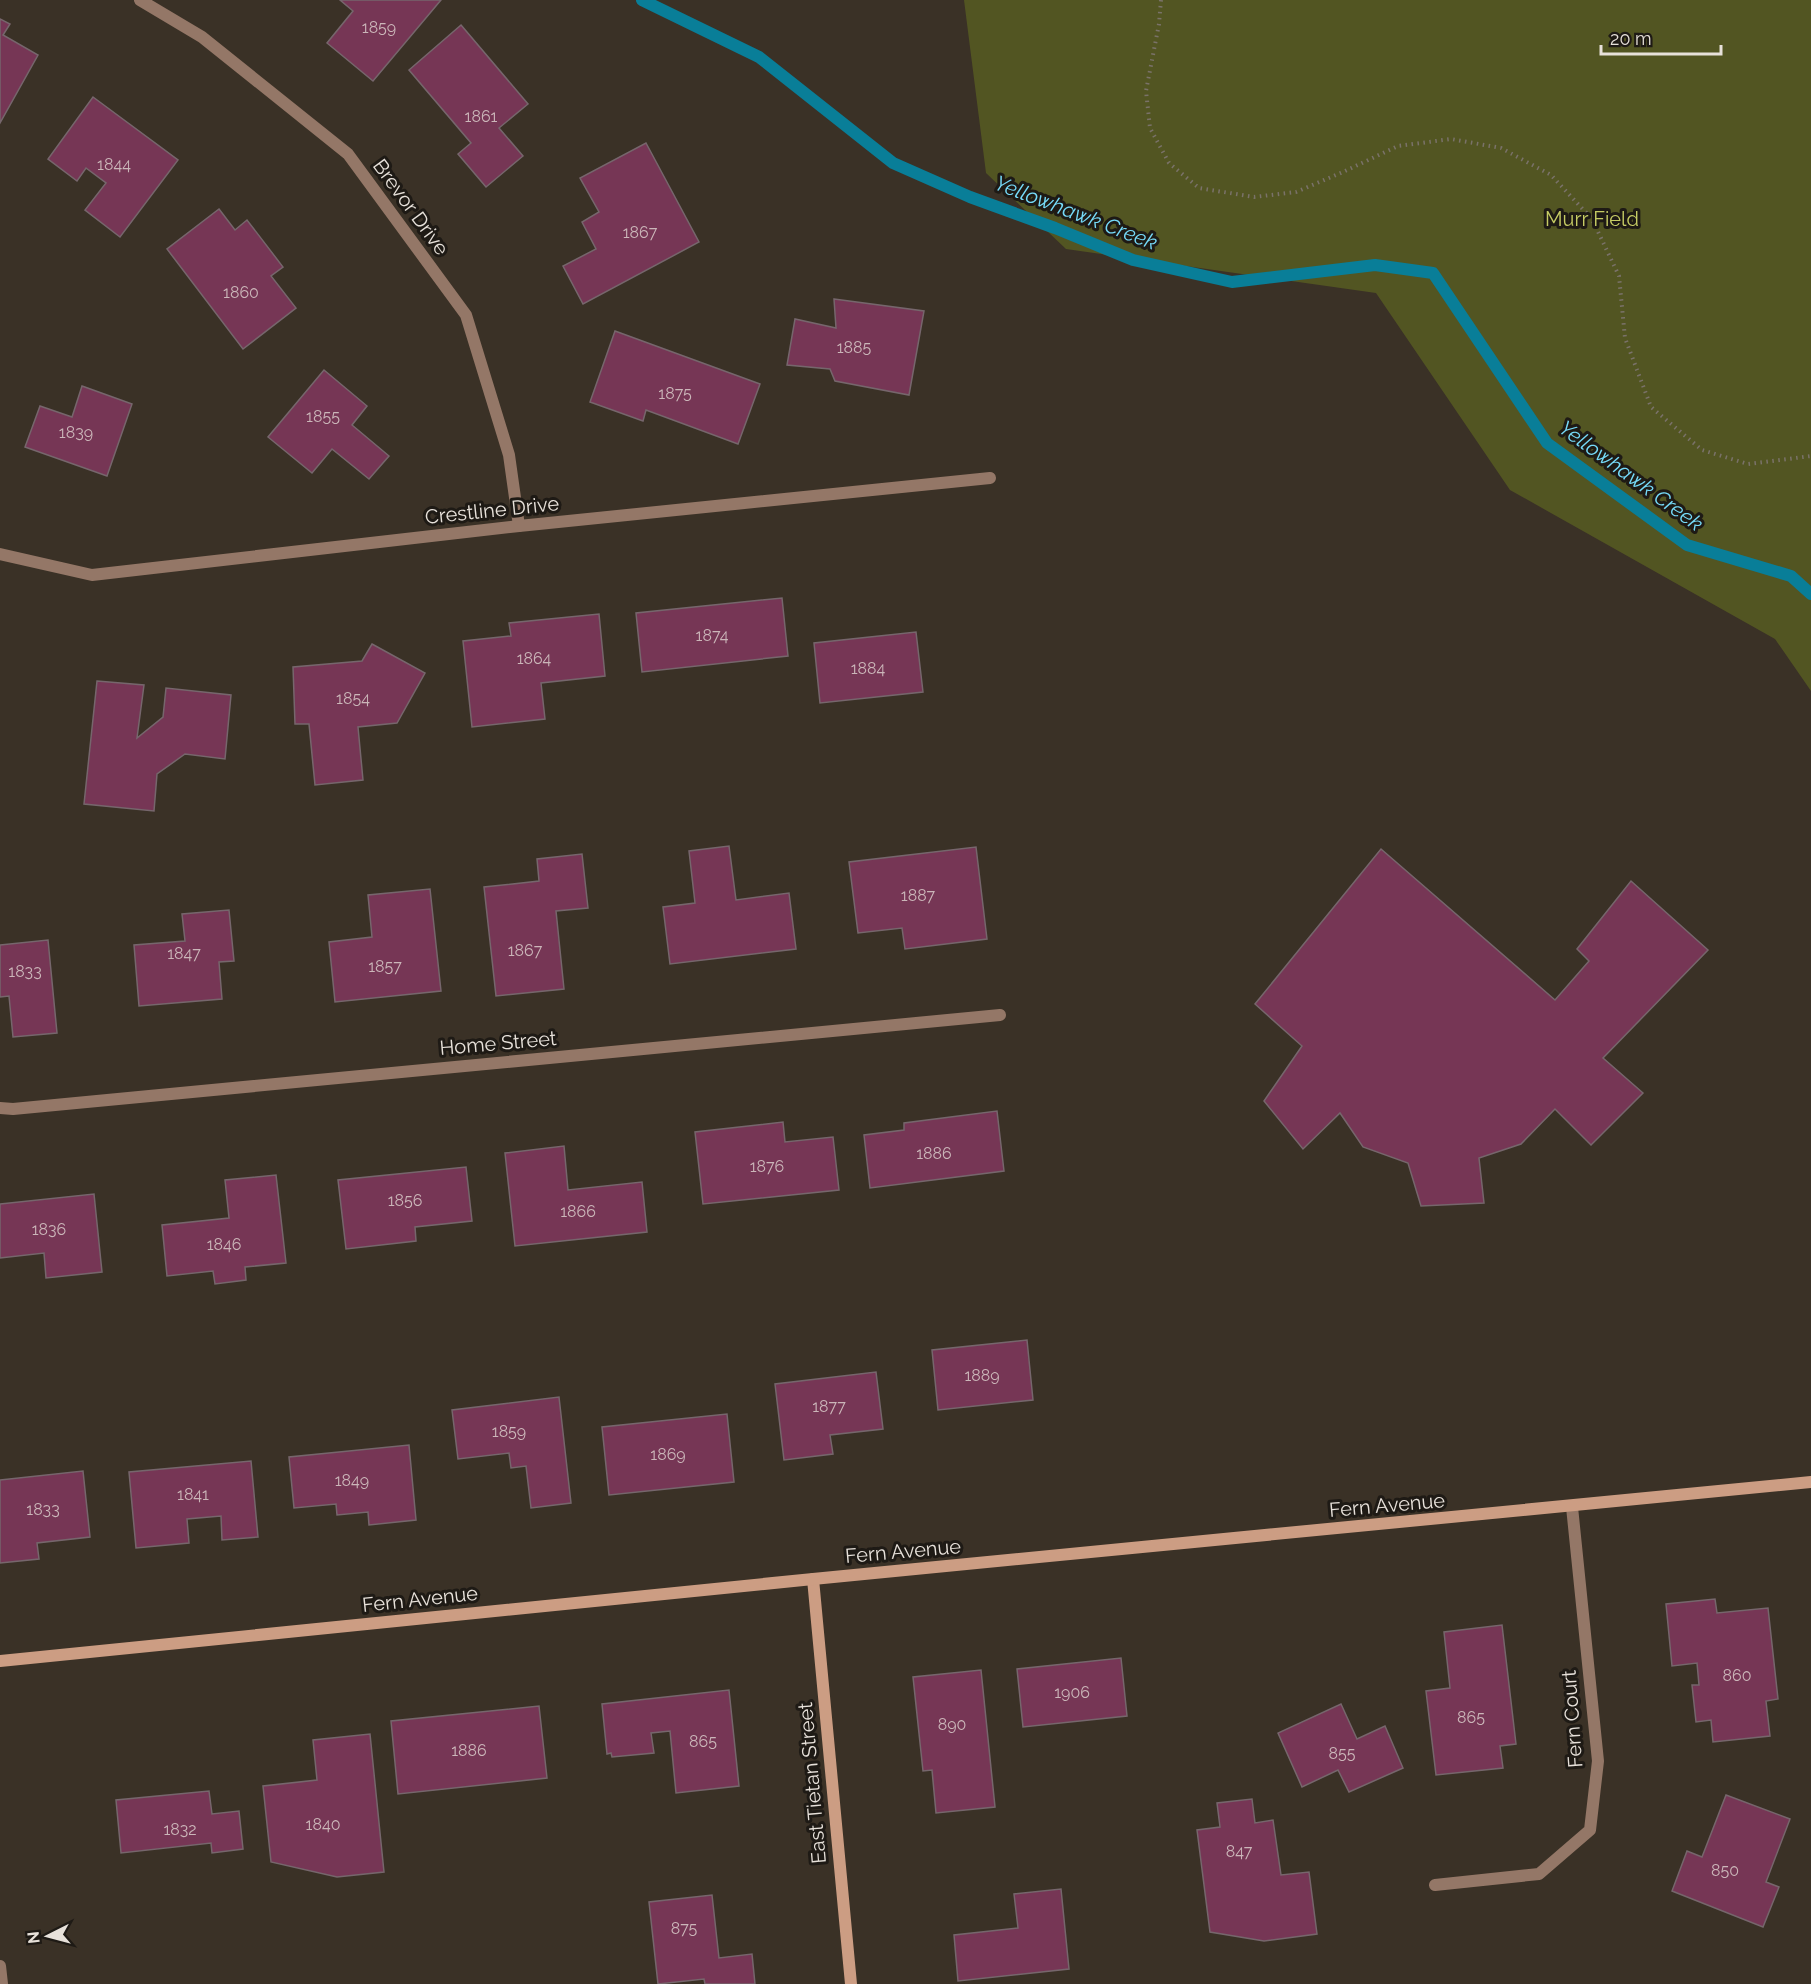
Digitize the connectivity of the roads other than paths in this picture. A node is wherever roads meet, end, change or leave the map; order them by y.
1 (140, 0) edge
2 (990, 478) dead end
3 (519, 526) junction
4 (0, 554) edge
5 (1000, 1015) dead end
6 (0, 1108) edge
7 (1811, 1482) edge
8 (1572, 1507) junction
9 (813, 1579) junction
10 (0, 1661) edge
11 (1435, 1885) dead end
12 (0, 1966) edge
13 (2, 1984) edge
14 (850, 1984) edge

1 - 3 street, Brevor Drive
2 - 3 street, Crestline Drive
3 - 4 street, Crestline Drive
5 - 6 street, Home Street
7 - 8 main road, Fern Avenue
8 - 9 main road, Fern Avenue
8 - 11 street, Fern Court
9 - 10 main road, Fern Avenue
9 - 14 main road, East Tietan Street
12 - 13 street

